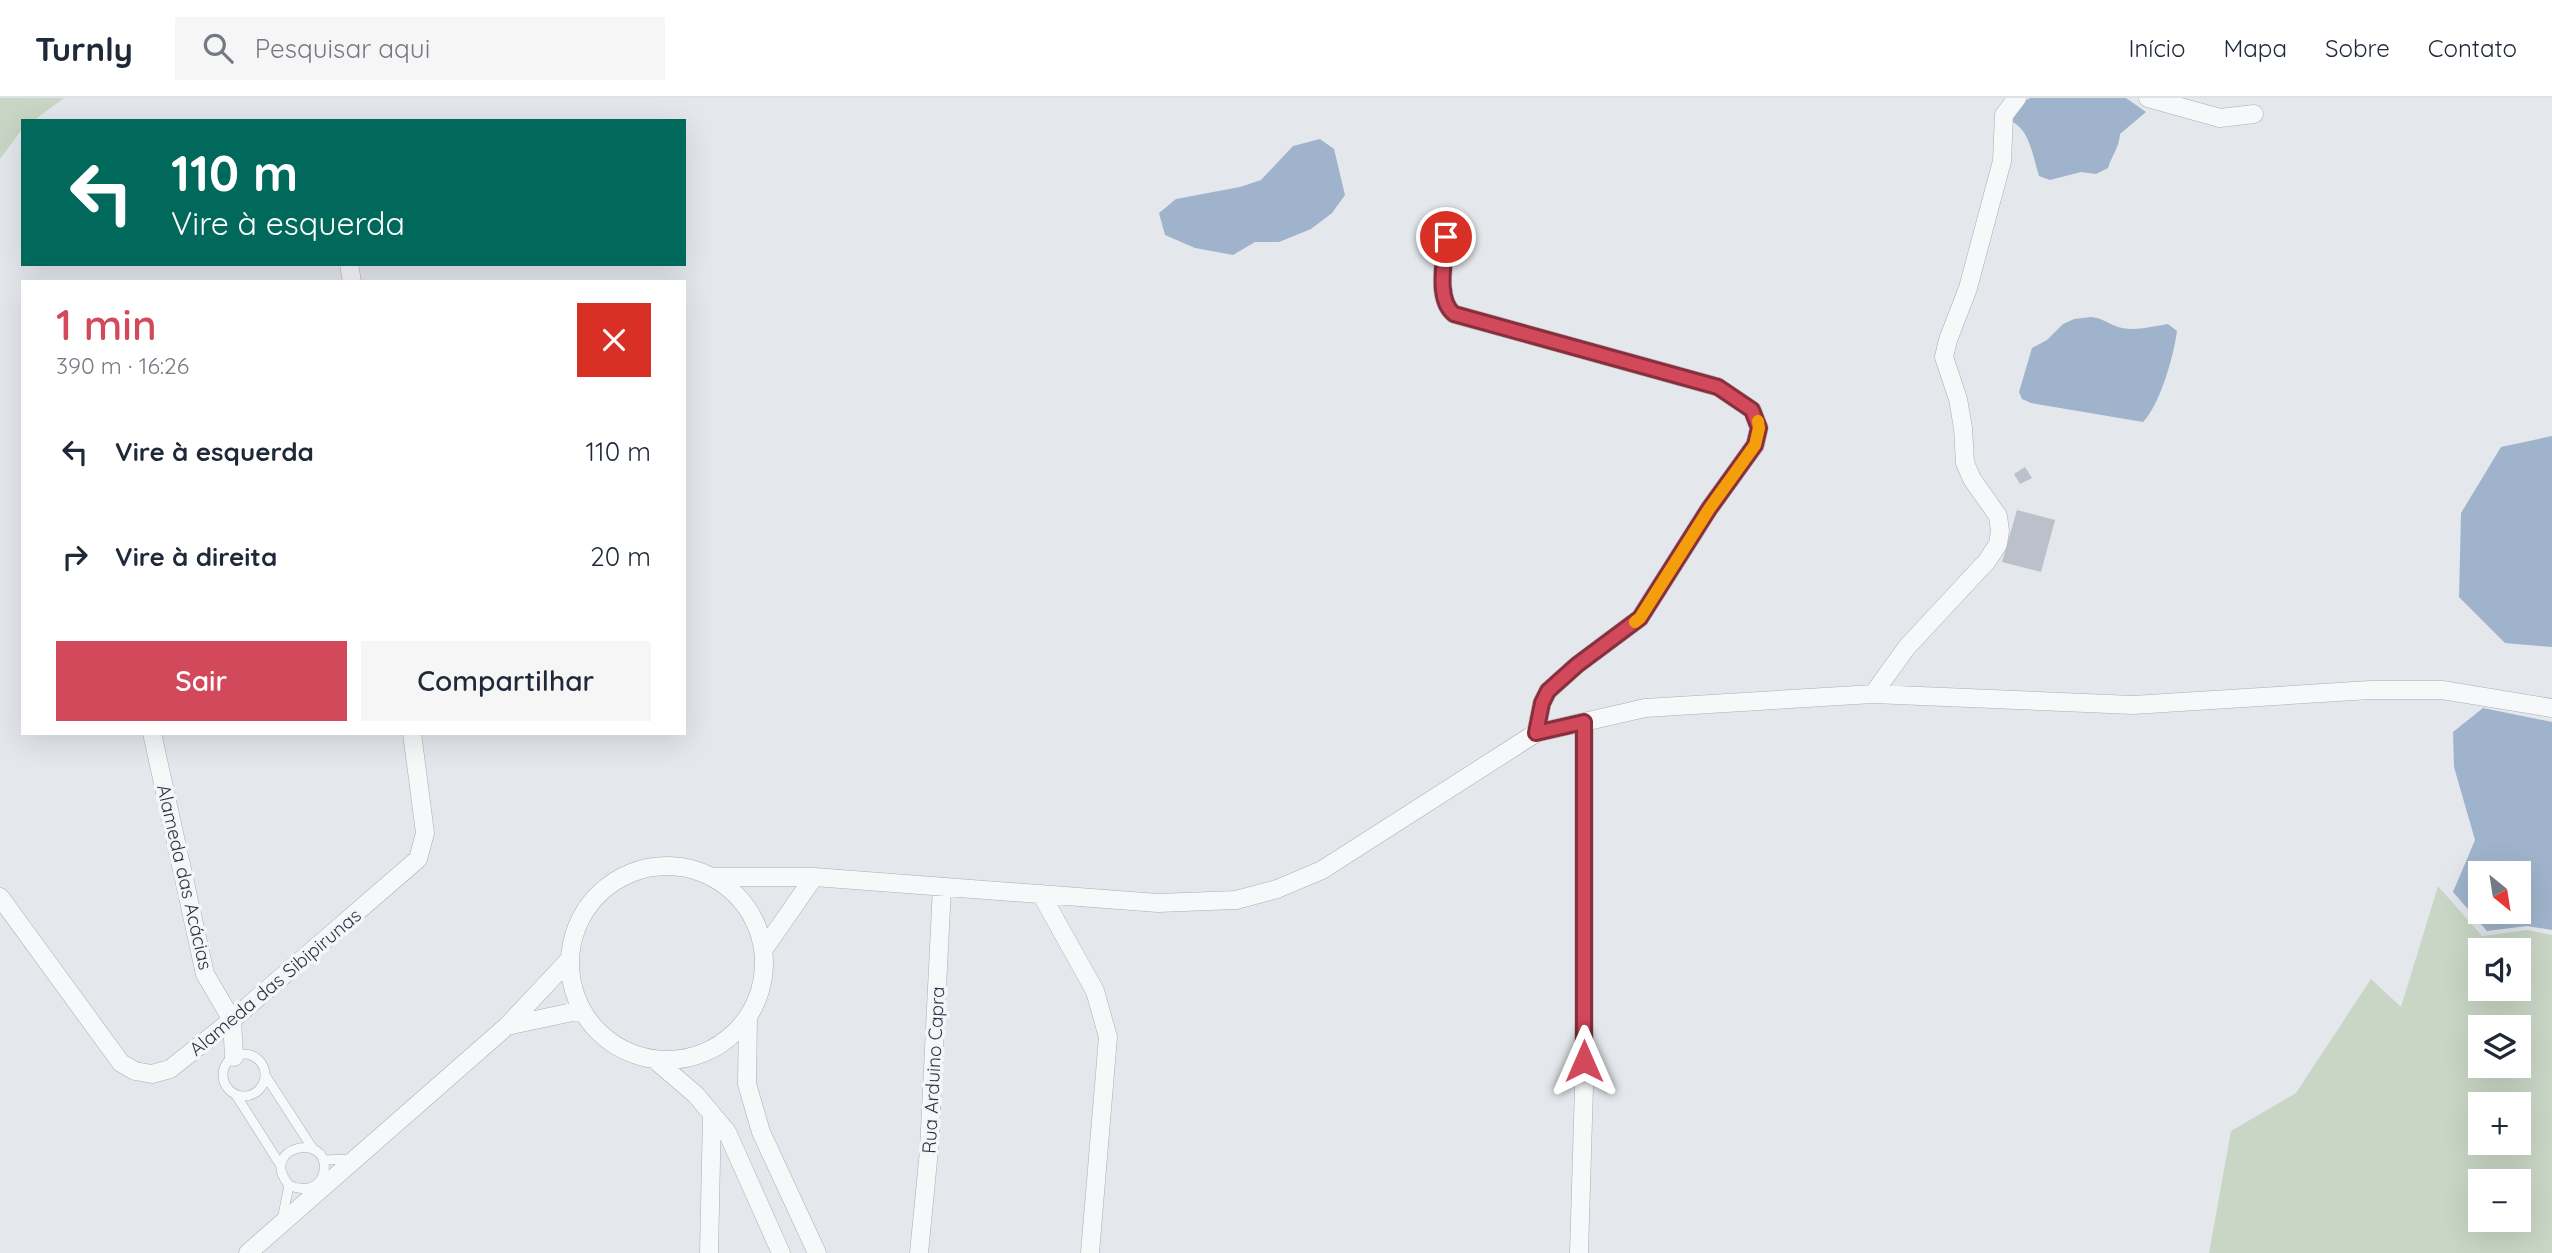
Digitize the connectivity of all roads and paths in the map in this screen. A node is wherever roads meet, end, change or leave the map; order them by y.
1 (2017, 98) edge
2 (2148, 98) edge
3 (2254, 114) dead end
4 (1446, 237) dead end
5 (1873, 694) junction
6 (2552, 708) edge
7 (1584, 722) junction
8 (1536, 733) junction
9 (152, 735) edge
10 (412, 735) edge
11 (715, 877) junction
12 (814, 877) junction
13 (942, 887) junction
14 (1041, 894) junction
15 (0, 897) edge
16 (764, 949) junction
17 (570, 958) junction
18 (582, 1010) junction
19 (748, 1017) junction
20 (232, 1020) junction
21 (507, 1026) junction
22 (234, 1057) junction
23 (654, 1059) junction
24 (265, 1075) junction
25 (236, 1096) junction
26 (712, 1114) junction
27 (313, 1149) junction
28 (357, 1159) junction
29 (323, 1160) junction
30 (281, 1166) junction
31 (289, 1185) junction
32 (282, 1224) junction
33 (248, 1253) edge
34 (709, 1253) edge
35 (781, 1253) edge
36 (817, 1253) edge
37 (919, 1253) edge
38 (1090, 1253) edge
39 (1579, 1253) edge

1 - 5 street
2 - 3 street
4 - 8 street
5 - 6 street
5 - 7 street
7 - 8 street
7 - 39 street
8 - 14 street
9 - 20 street, Alameda das Acácias
10 - 20 street, Alameda das Sibipirunas
11 - 12 street
11 - 16 street
11 - 17 street
12 - 13 street
12 - 16 street
13 - 14 street
13 - 37 street, Rua Arduino Capra
14 - 38 street
15 - 20 street, Alameda das Sibipirunas
16 - 19 street
17 - 18 street
17 - 21 street
18 - 21 street
18 - 23 street
19 - 23 street
19 - 36 street
20 - 22 street, Alameda das Acácias
21 - 28 street
22 - 24 lane
22 - 25 lane
23 - 26 street
24 - 25 lane
24 - 27 lane
25 - 30 lane
26 - 34 street
26 - 35 street
27 - 29 lane
27 - 30 lane
28 - 29 lane
28 - 32 street
29 - 31 lane
30 - 31 lane
31 - 32 lane
32 - 33 street

